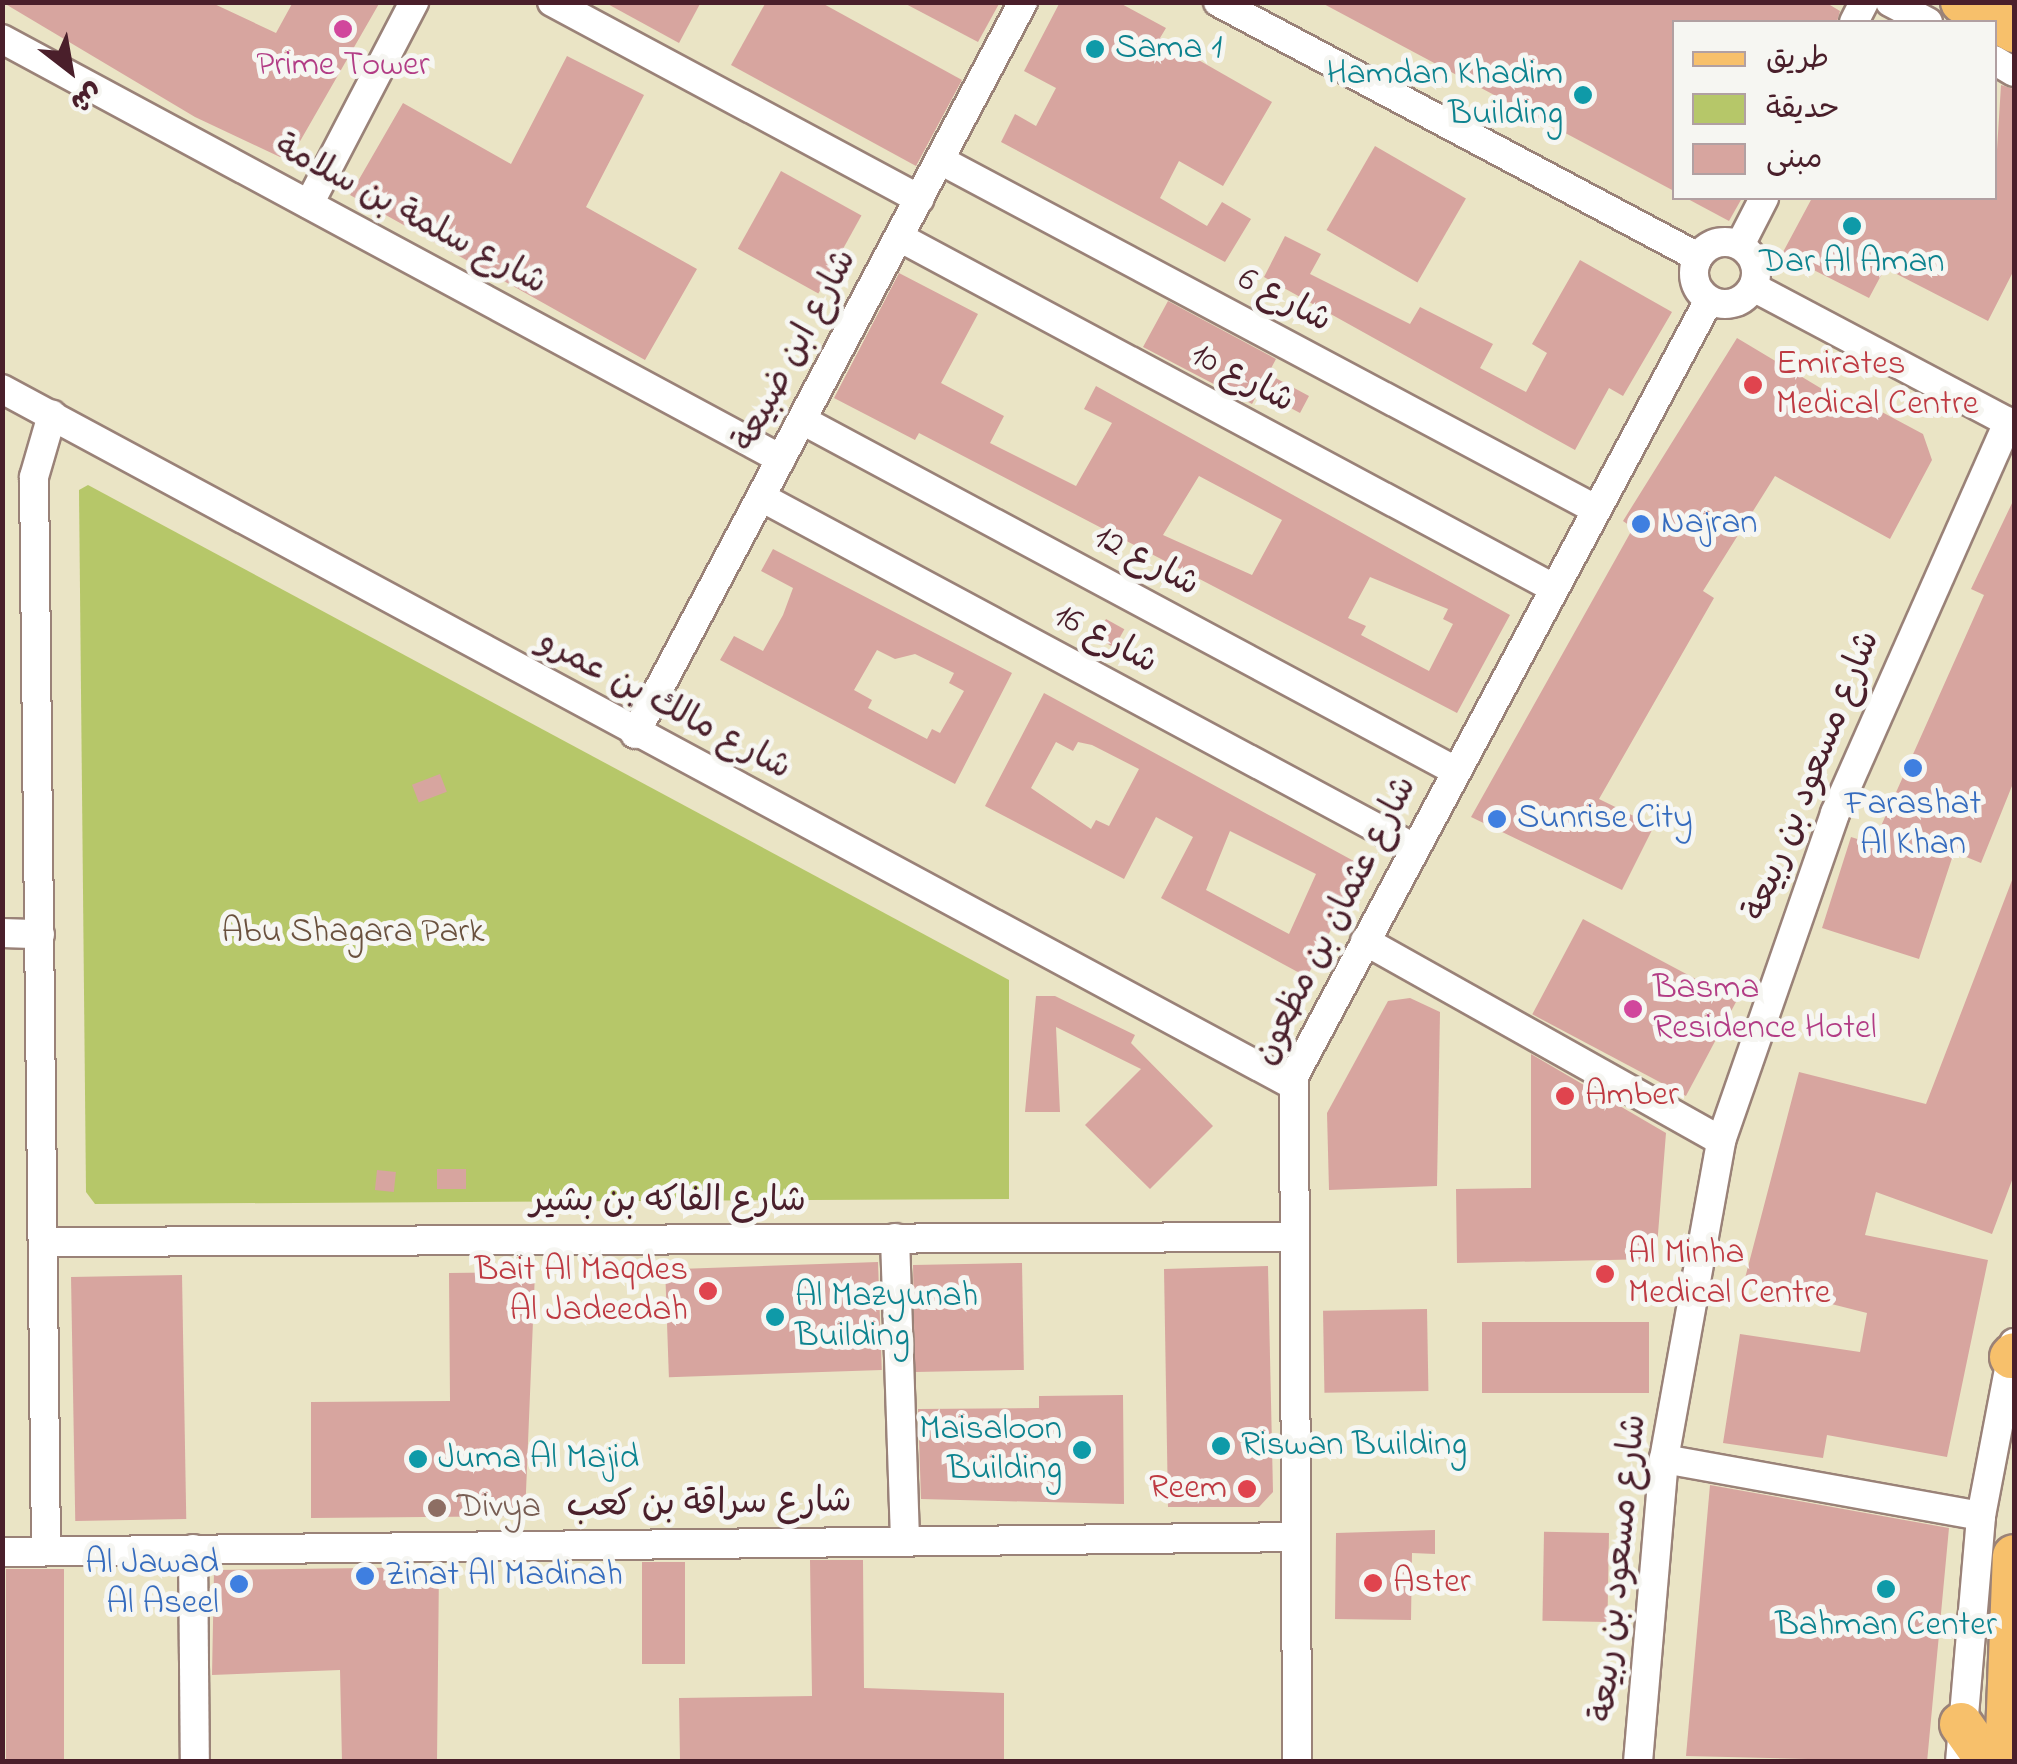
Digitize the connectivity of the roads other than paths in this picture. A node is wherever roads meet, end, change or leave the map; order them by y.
1 (414, 2) edge
2 (1024, 2) edge
3 (1218, 2) edge
4 (1890, 2) edge
5 (1962, 2) edge
6 (555, 3) edge
7 (1924, 20) edge
8 (1983, 20) edge
9 (2002, 36) edge
10 (2, 39) edge
11 (2014, 72) edge
12 (940, 160) junction
13 (919, 199) junction
14 (1763, 200) edge
15 (309, 204) junction
16 (899, 237) junction
17 (1740, 245) junction
18 (1698, 257) junction
19 (1753, 287) junction
20 (1709, 300) junction
21 (2, 389) edge
22 (52, 415) junction
23 (802, 420) junction
24 (2011, 424) edge
25 (781, 459) junction
26 (761, 498) junction
27 (1593, 508) junction
28 (1550, 586) junction
29 (636, 734) junction
30 (1454, 770) junction
31 (1414, 848) junction
32 (2, 933) edge
33 (40, 934) junction
34 (1365, 940) junction
35 (1291, 1084) junction
36 (1721, 1141) junction
37 (1292, 1237) junction
38 (895, 1238) junction
39 (44, 1242) junction
40 (2013, 1351) edge
41 (1664, 1459) junction
42 (1981, 1516) junction
43 (1296, 1536) junction
44 (905, 1540) junction
45 (193, 1549) junction
46 (46, 1551) junction
47 (2, 1552) edge
48 (2014, 1556) edge
49 (1961, 1743) edge
50 (195, 1762) edge
51 (1297, 1762) edge
52 (1638, 1762) edge
53 (1988, 1762) edge
54 (2006, 1762) edge

1 - 15 street
2 - 12 street, شارع ابن ضبيعة
3 - 18 street
4 - 7 street
5 - 8 main road
6 - 13 street
9 - 11 street
10 - 15 street, شارع سلمة بن سلامة
12 - 13 street, شارع ابن ضبيعة
12 - 27 street, شارع 6
13 - 16 street, شارع ابن ضبيعة
14 - 17 street
15 - 25 street, شارع سلمة بن سلامة
16 - 23 street, شارع ابن ضبيعة
16 - 28 street, شارع 10
17 - 18 street
17 - 19 street
18 - 20 street
19 - 20 street
19 - 24 street
20 - 27 street, شارع عثمان بن مظعون
21 - 22 street, شارع مالك بن عمرو
22 - 29 street, شارع مالك بن عمرو
22 - 33 street
23 - 25 street, شارع ابن ضبيعة
23 - 30 street, شارع 12
24 - 36 street, شارع مسعود بن ربيعة
25 - 26 street, شارع ابن ضبيعة
26 - 29 street, شارع ابن ضبيعة
26 - 31 street, شارع 16
27 - 28 street, شارع عثمان بن مظعون
28 - 30 street, شارع عثمان بن مظعون
29 - 35 street, شارع مالك بن عمرو
30 - 31 street, شارع عثمان بن مظعون
31 - 34 street, شارع عثمان بن مظعون
32 - 33 street
33 - 39 street
34 - 35 street, شارع عثمان بن مظعون
34 - 36 street
35 - 37 street, شارع عثمان بن مظعون
36 - 41 street, شارع مسعود بن ربيعة
37 - 38 street, شارع الفاكه بن بشير
37 - 43 street, شارع عثمان بن مظعون
38 - 39 street, شارع الفاكه بن بشير
38 - 44 street
39 - 46 street
40 - 42 street
41 - 42 street
41 - 52 street, شارع مسعود بن ربيعة
42 - 49 street
43 - 44 street, شارع سراقة بن كعب
43 - 51 street, شارع عثمان بن مظعون
44 - 45 street, شارع سراقة بن كعب
45 - 46 street, شارع سراقة بن كعب
45 - 50 street
46 - 47 street, شارع سراقة بن كعب
48 - 54 main road
49 - 53 main road

